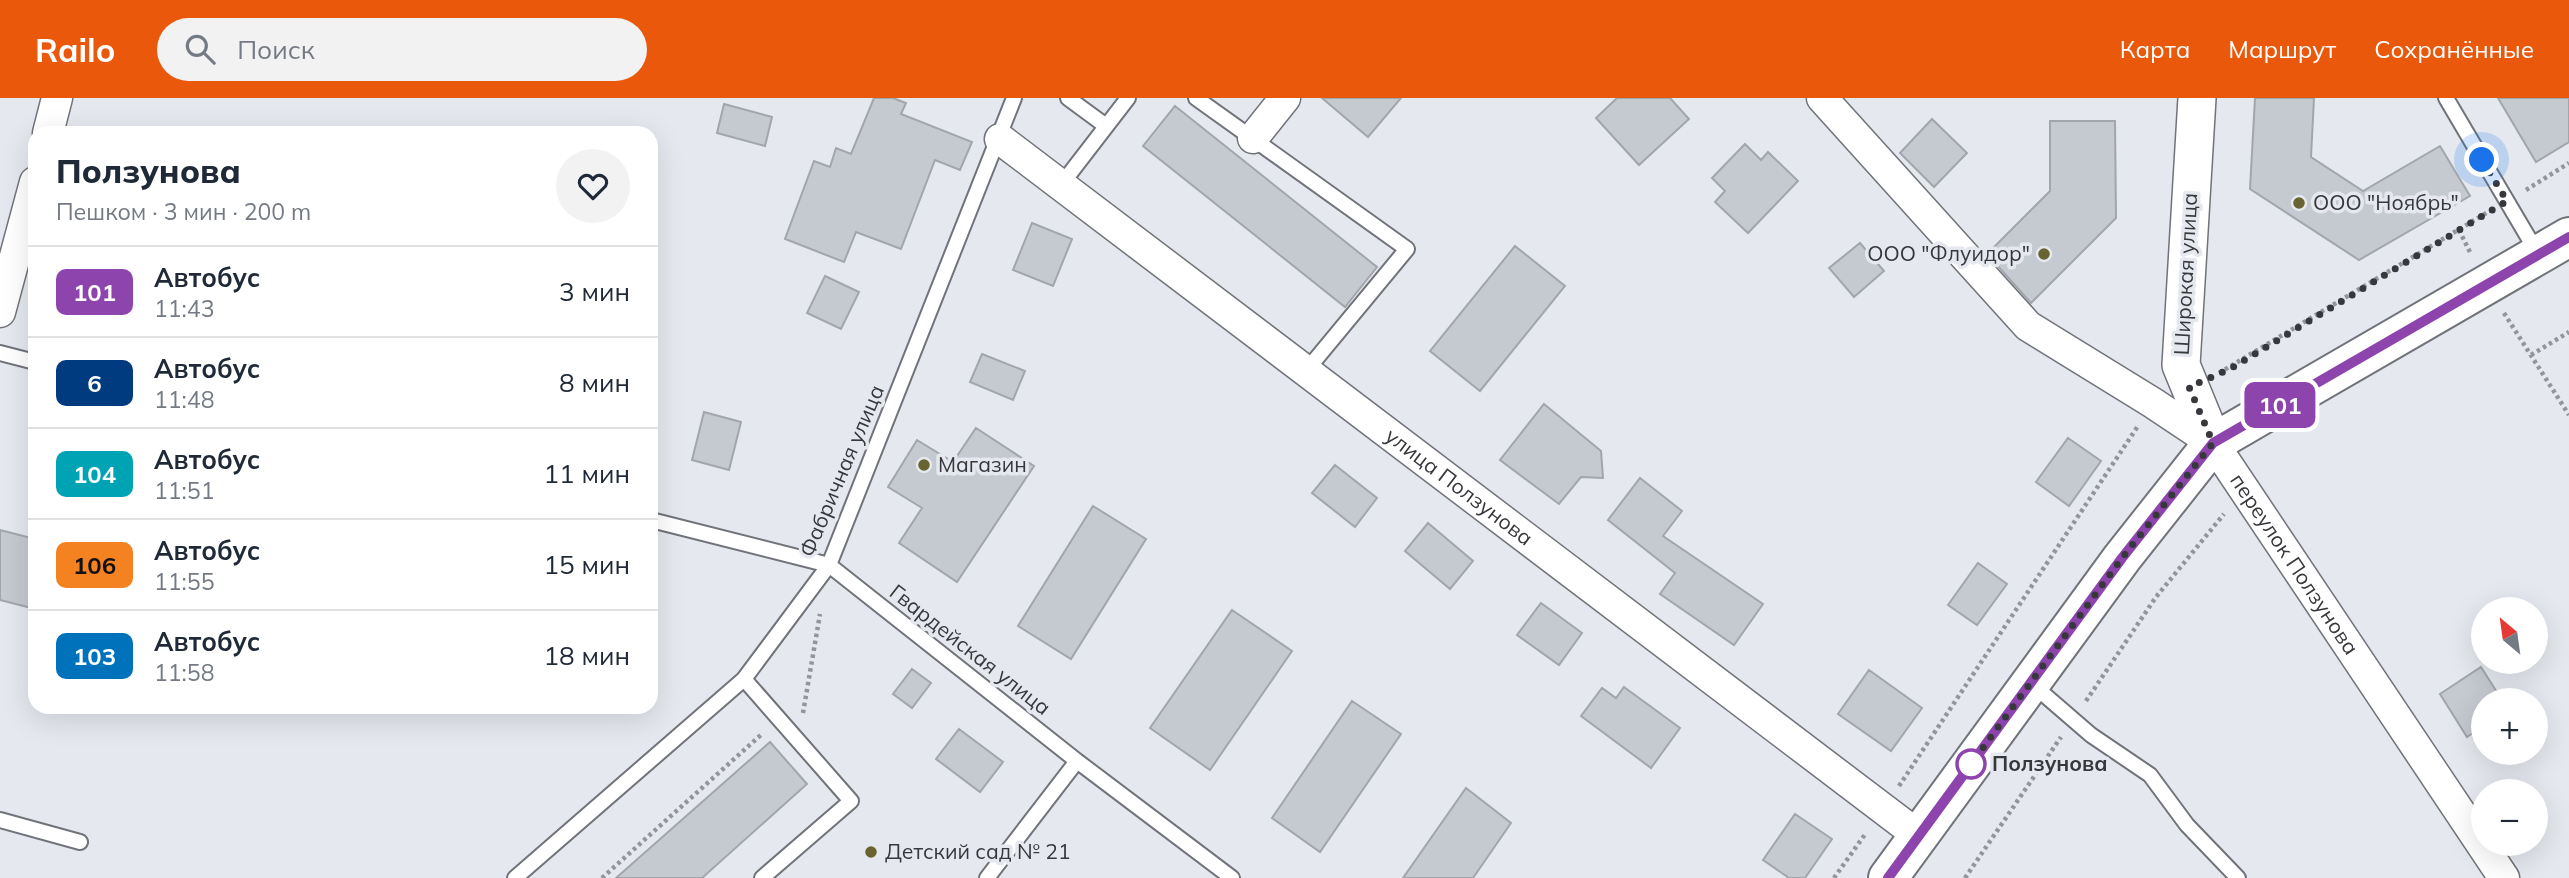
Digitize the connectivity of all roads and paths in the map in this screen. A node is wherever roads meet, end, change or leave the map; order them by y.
1 (57, 98) edge
2 (1014, 98) edge
3 (1068, 98) edge
4 (1128, 98) edge
5 (1196, 98) edge
6 (1285, 98) edge
7 (1822, 98) edge
8 (2197, 98) edge
9 (2446, 98) edge
10 (50, 126) edge
11 (1106, 126) junction
12 (1253, 138) junction
13 (1000, 139) junction
14 (2569, 163) edge
15 (1061, 185) junction
16 (2507, 201) junction
17 (28, 208) edge
18 (2459, 230) junction
19 (2554, 246) edge
20 (2487, 286) junction
21 (0, 312) edge
22 (2569, 332) edge
23 (0, 353) edge
24 (2531, 355) junction
25 (28, 360) edge
26 (1306, 370) junction
27 (2189, 387) junction
28 (2153, 403) junction
29 (2569, 415) edge
30 (2213, 443) junction
31 (2245, 488) junction
32 (658, 522) edge
33 (829, 565) junction
34 (744, 679) junction
35 (2031, 684) junction
36 (779, 719) junction
37 (2073, 719) junction
38 (798, 740) junction
39 (1077, 761) junction
40 (1884, 808) junction
41 (0, 820) edge
42 (1919, 836) junction
43 (80, 842) dead end
44 (515, 878) edge
45 (602, 878) edge
46 (762, 878) edge
47 (987, 878) edge
48 (1232, 878) edge
49 (1834, 878) edge
50 (1888, 878) edge
51 (1965, 878) edge
52 (2238, 878) edge
53 (2504, 878) edge

1 - 10 street
2 - 13 lane, Фабричная улица
3 - 11 lane
4 - 11 lane
5 - 12 lane
6 - 12 street
7 - 28 street, переулок Ползунова
8 - 27 street, Широкая улица
9 - 16 lane
11 - 15 lane
12 - 26 lane
13 - 15 street, улица Ползунова
13 - 33 lane, Фабричная улица
14 - 16 path
15 - 26 street, улица Ползунова
16 - 18 path
16 - 19 lane
17 - 21 street
18 - 20 path
18 - 27 path
19 - 20 main road
20 - 24 path
20 - 30 main road
22 - 24 path
23 - 25 lane
24 - 29 path
26 - 40 street, улица Ползунова
27 - 30 street, Широкая улица
28 - 30 street, переулок Ползунова
28 - 40 path
30 - 31 street, переулок Ползунова
30 - 35 main road
31 - 37 path
31 - 53 street, переулок Ползунова
32 - 33 lane, Гвардейская улица
33 - 34 lane, Фабричная улица
33 - 38 path
33 - 39 lane, Гвардейская улица
34 - 36 lane
34 - 44 lane, Фабричная улица
35 - 37 lane
35 - 42 main road
36 - 38 lane
36 - 45 path
37 - 51 path
37 - 52 lane
38 - 46 lane
39 - 47 lane
39 - 48 lane, Гвардейская улица
40 - 42 street, улица Ползунова
40 - 49 path
41 - 43 lane
42 - 50 main road

